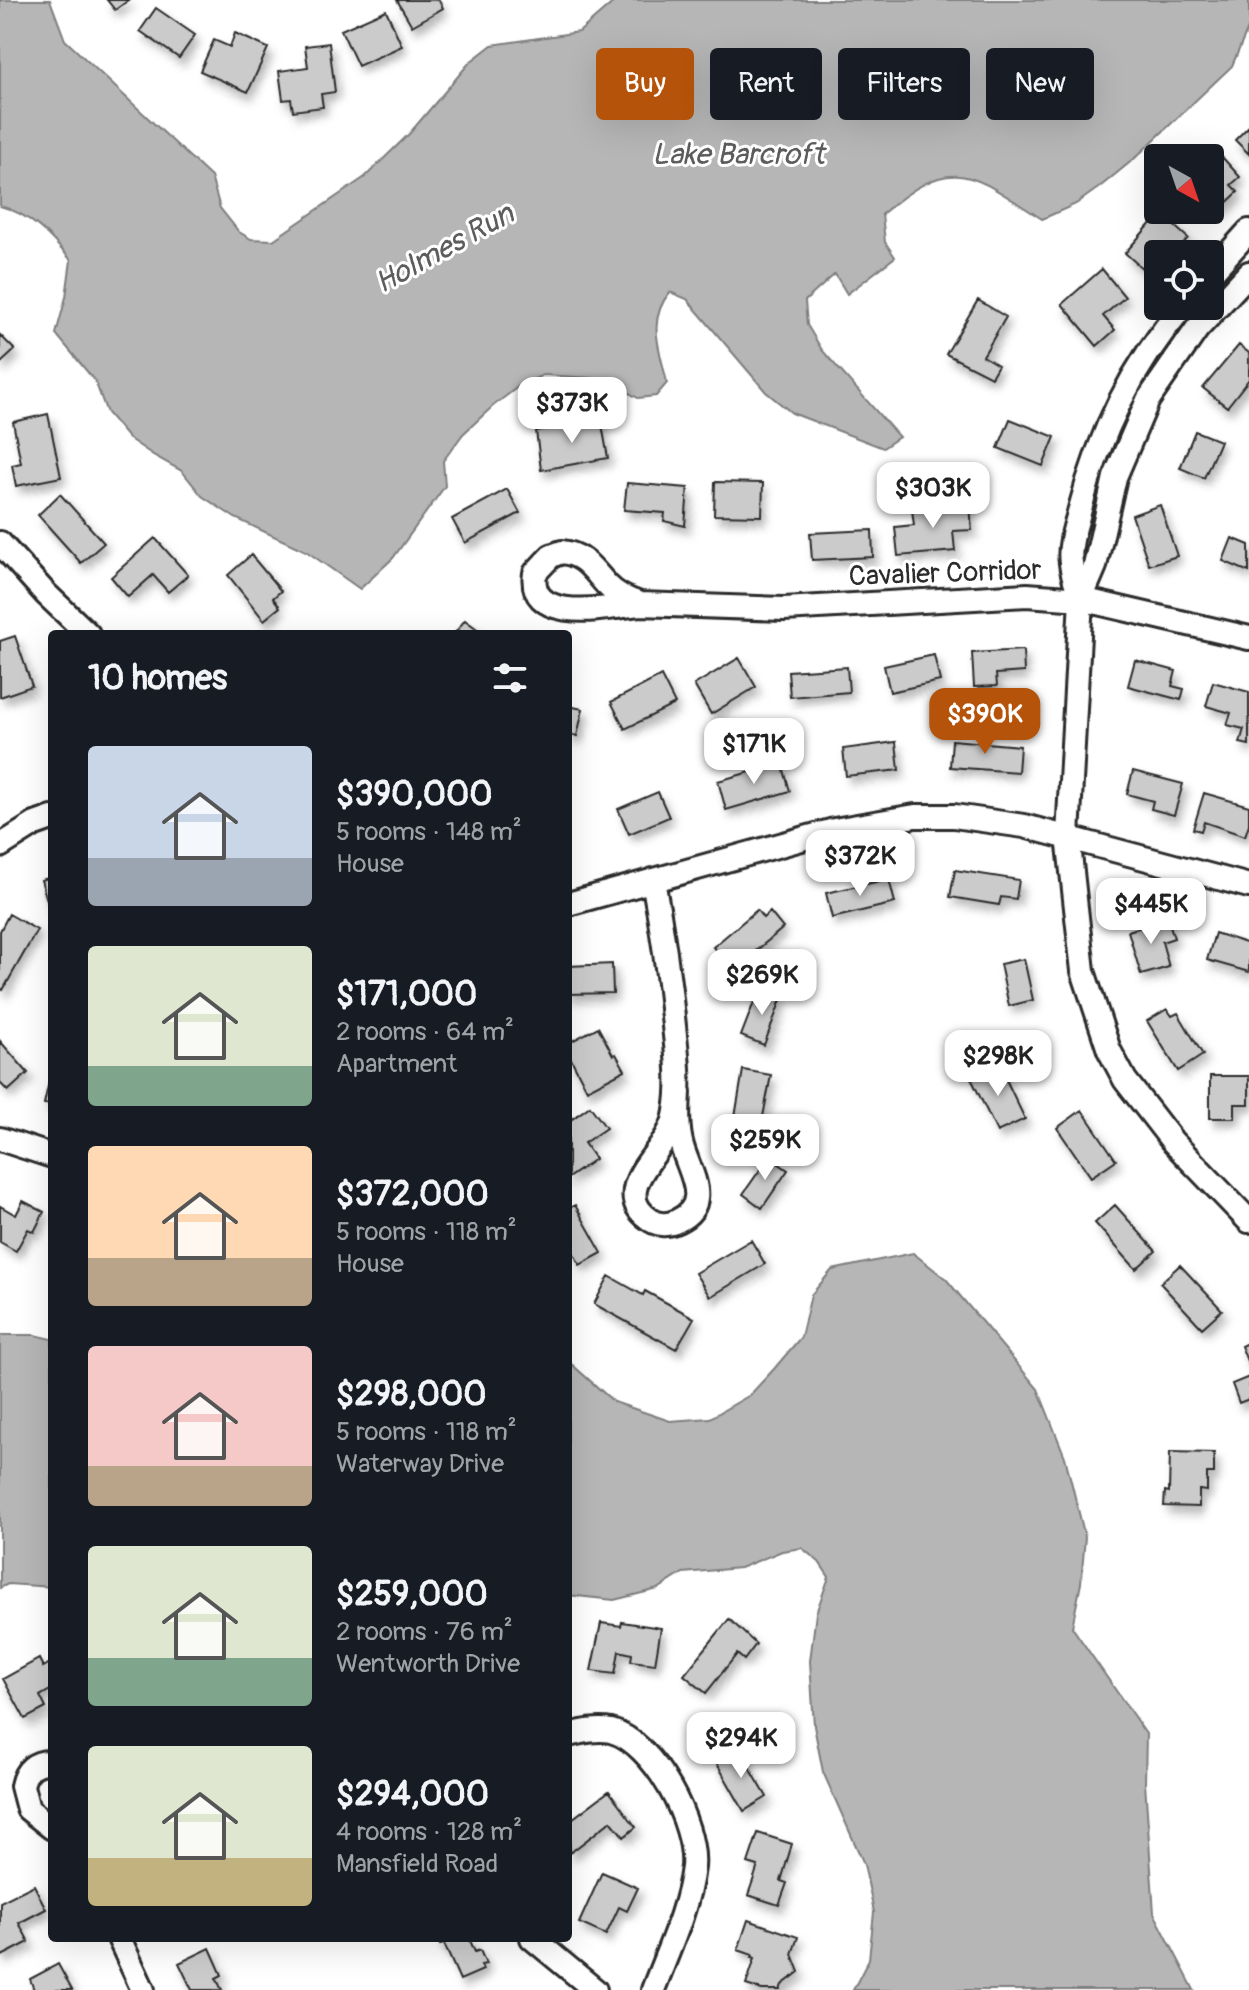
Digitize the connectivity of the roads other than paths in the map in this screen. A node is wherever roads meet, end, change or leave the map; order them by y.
1 (1249, 231) edge
2 (1224, 259) edge
3 (1249, 273) edge
4 (1171, 320) edge
5 (0, 543) edge
6 (1081, 599) junction
7 (640, 604) dead end
8 (84, 630) edge
9 (1249, 638) edge
10 (48, 819) edge
11 (1068, 836) junction
12 (0, 846) edge
13 (653, 880) junction
14 (1249, 886) edge
15 (572, 903) edge
16 (679, 1092) junction
17 (0, 1139) edge
18 (48, 1155) edge
19 (1249, 1221) edge
20 (572, 1734) edge
21 (48, 1762) edge
22 (48, 1825) edge
23 (121, 1942) edge
24 (537, 1942) edge
25 (143, 1990) edge
26 (595, 1990) edge
27 (653, 1990) edge

1 - 2 street
3 - 6 street
4 - 6 street
5 - 8 street
6 - 7 street, Cavalier Corridor
6 - 9 street, Cavalier Corridor
6 - 11 street
10 - 12 street
11 - 13 street
11 - 14 street
11 - 19 street
13 - 15 street
13 - 16 street
16 - 16 street
17 - 18 street
20 - 27 street
21 - 22 street
23 - 25 street
24 - 26 street

